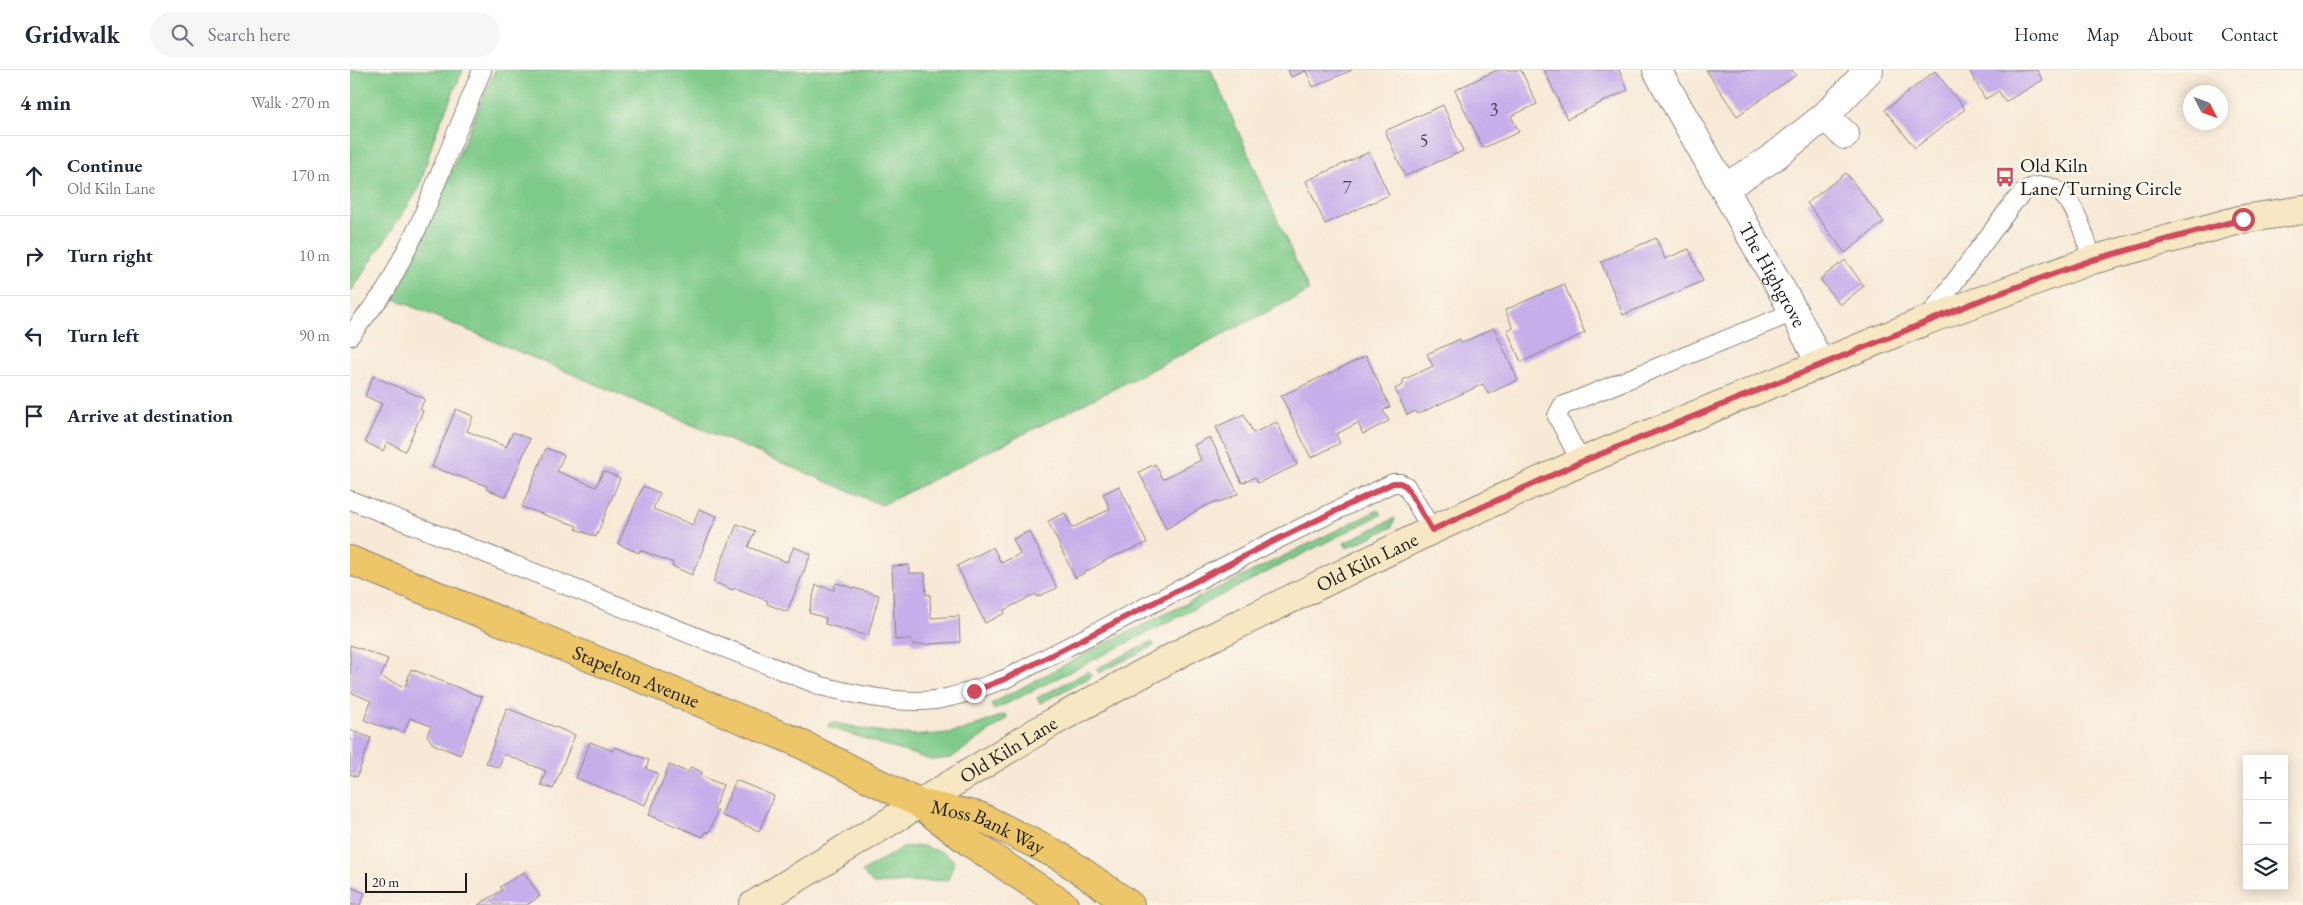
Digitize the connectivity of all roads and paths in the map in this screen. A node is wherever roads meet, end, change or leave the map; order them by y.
1 (482, 70) edge
2 (1657, 70) edge
3 (1869, 70) edge
4 (1825, 116) junction
5 (1845, 135) dead end
6 (1724, 188) junction
7 (2303, 210) edge
8 (2092, 260) junction
9 (1794, 312) junction
10 (1925, 321) junction
11 (350, 336) edge
12 (1820, 363) junction
13 (1581, 462) junction
14 (350, 500) edge
15 (1432, 530) junction
16 (350, 560) edge
17 (918, 803) junction
18 (752, 905) edge
19 (1064, 905) edge
20 (1130, 905) edge

1 - 11 lane
2 - 6 street, The Highgrove
3 - 4 street
4 - 5 street
4 - 6 street
6 - 9 street, The Highgrove
7 - 8 main road, Old Kiln Lane
8 - 10 main road, Old Kiln Lane
8 - 10 lane
9 - 12 street, The Highgrove
9 - 13 lane
10 - 12 main road, Old Kiln Lane
12 - 13 main road, Old Kiln Lane
13 - 15 main road, Old Kiln Lane
14 - 15 lane
15 - 17 main road, Old Kiln Lane
16 - 17 highway, Stapelton Avenue
17 - 18 main road, Old Kiln Lane
17 - 19 highway, Moss Bank Way
17 - 20 highway, Moss Bank Way

